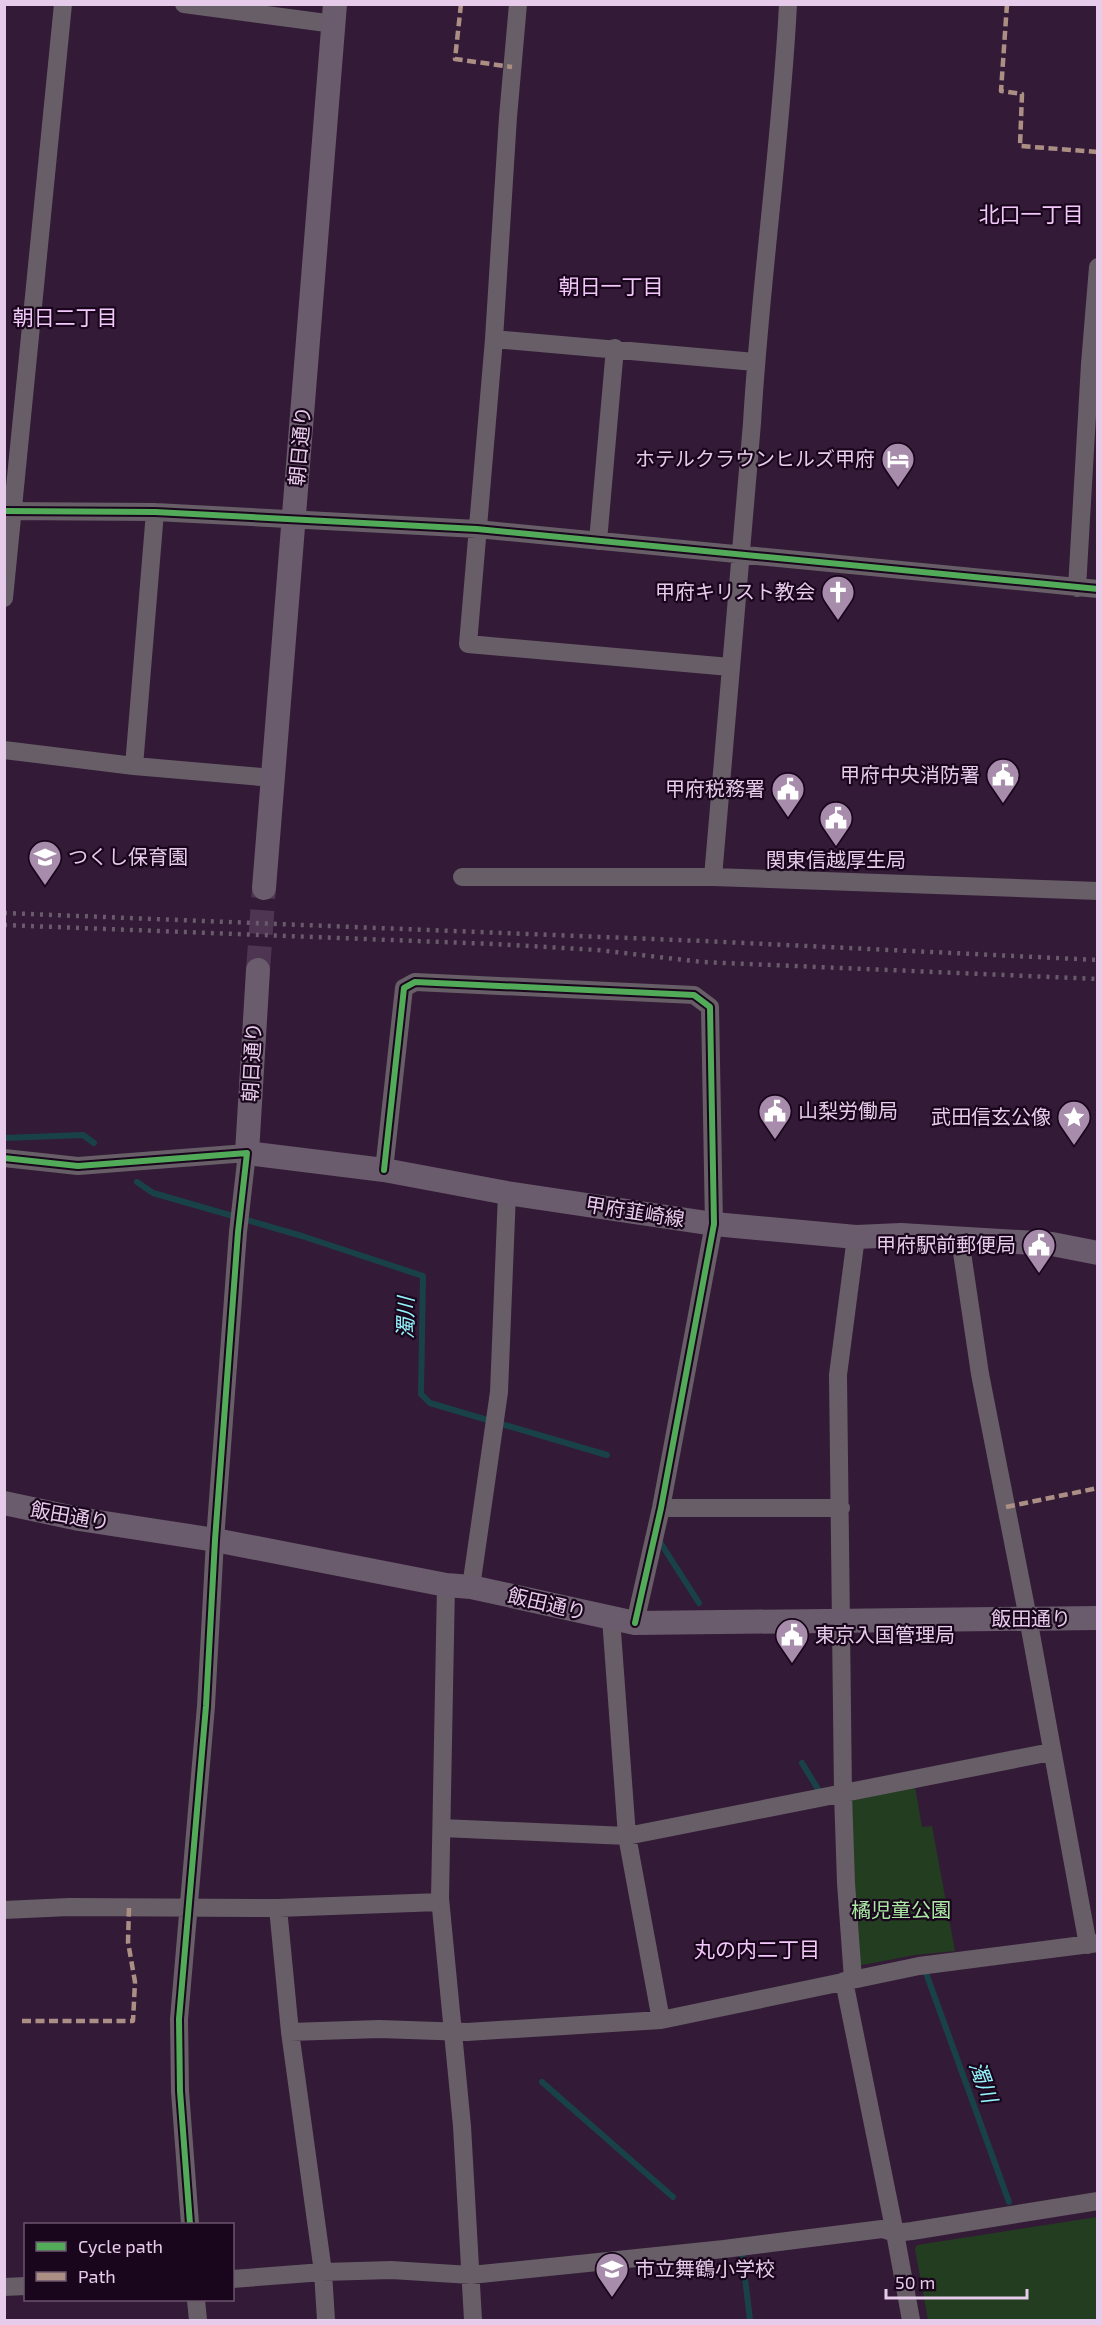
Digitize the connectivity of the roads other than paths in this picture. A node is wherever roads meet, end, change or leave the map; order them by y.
1 (63, 4) edge
2 (184, 4) edge
3 (518, 4) edge
4 (788, 4) edge
5 (334, 14) edge
6 (1098, 267) edge
7 (494, 339) junction
8 (615, 348) junction
9 (755, 362) junction
10 (9, 511) edge
11 (155, 512) junction
12 (294, 518) junction
13 (477, 529) junction
14 (598, 541) junction
15 (741, 554) junction
16 (1077, 588) junction
17 (1098, 589) edge
18 (4, 598) edge
19 (730, 667) junction
20 (4, 750) edge
21 (134, 766) junction
22 (273, 778) junction
23 (462, 877) dead end
24 (713, 877) junction
25 (264, 888) tunnel mouth
26 (1098, 891) edge
27 (258, 970) tunnel mouth
28 (247, 1154) junction
29 (4, 1158) edge
30 (384, 1170) junction
31 (507, 1193) junction
32 (714, 1224) junction
33 (856, 1237) junction
34 (960, 1239) junction
35 (1098, 1253) edge
36 (4, 1503) edge
37 (661, 1508) junction
38 (842, 1508) junction
39 (215, 1540) junction
40 (446, 1585) junction
41 (471, 1587) junction
42 (1028, 1618) junction
43 (1098, 1618) edge
44 (623, 1620) junction
45 (841, 1620) junction
46 (1051, 1752) junction
47 (843, 1794) junction
48 (441, 1828) junction
49 (627, 1836) junction
50 (440, 1902) junction
51 (189, 1908) junction
52 (278, 1908) junction
53 (4, 1910) edge
54 (1093, 1944) edge
55 (848, 1980) junction
56 (661, 2020) junction
57 (453, 2031) junction
58 (290, 2032) junction
59 (1098, 2201) edge
60 (190, 2223) edge
61 (896, 2233) junction
62 (323, 2272) junction
63 (471, 2275) junction
64 (234, 2279) edge
65 (24, 2286) edge
66 (4, 2287) edge
67 (196, 2301) edge
68 (198, 2320) edge
69 (326, 2320) edge
70 (473, 2320) edge
71 (911, 2320) edge

1 - 10 street
2 - 5 street
3 - 7 street
4 - 9 street
5 - 12 main road, 朝日通り
6 - 16 street
7 - 8 street
7 - 13 street
8 - 9 street
8 - 14 street
9 - 15 street
10 - 11 street
10 - 18 street
11 - 12 street
11 - 21 street
12 - 13 street
12 - 22 main road, 朝日通り
13 - 14 street
13 - 19 street
14 - 15 street
15 - 16 street
15 - 19 street
16 - 17 street
19 - 24 street
20 - 21 street
21 - 22 street
22 - 25 main road, 朝日通り
23 - 24 street
24 - 26 street
27 - 28 main road, 朝日通り
28 - 29 street
28 - 30 main road, 甲府韮崎線
28 - 39 street
30 - 31 main road, 甲府韮崎線
30 - 32 street
31 - 32 main road, 甲府韮崎線
31 - 41 street
32 - 33 main road, 甲府韮崎線
32 - 37 street
33 - 34 main road, 甲府韮崎線
33 - 38 street
34 - 35 main road, 甲府韮崎線
34 - 42 street
36 - 39 main road, 飯田通り
37 - 38 street
37 - 44 street
38 - 45 street
39 - 40 main road, 飯田通り
39 - 51 street
40 - 41 main road, 飯田通り
40 - 48 street
41 - 44 main road, 飯田通り
42 - 43 main road, 飯田通り
42 - 45 main road, 飯田通り
42 - 46 street
44 - 45 main road, 飯田通り
44 - 49 street
45 - 47 street
46 - 47 street
46 - 54 street
47 - 49 street
47 - 55 street
48 - 49 street
48 - 50 street
49 - 56 street
50 - 52 street
50 - 57 street
51 - 52 street
51 - 53 street
51 - 60 street
52 - 58 street
54 - 55 street
55 - 56 street
55 - 61 street
56 - 57 street
57 - 58 street
57 - 63 street
58 - 62 street
59 - 61 street
61 - 63 street
61 - 71 street
62 - 63 street
62 - 64 street
62 - 69 street
63 - 70 street
65 - 66 street
67 - 68 street

